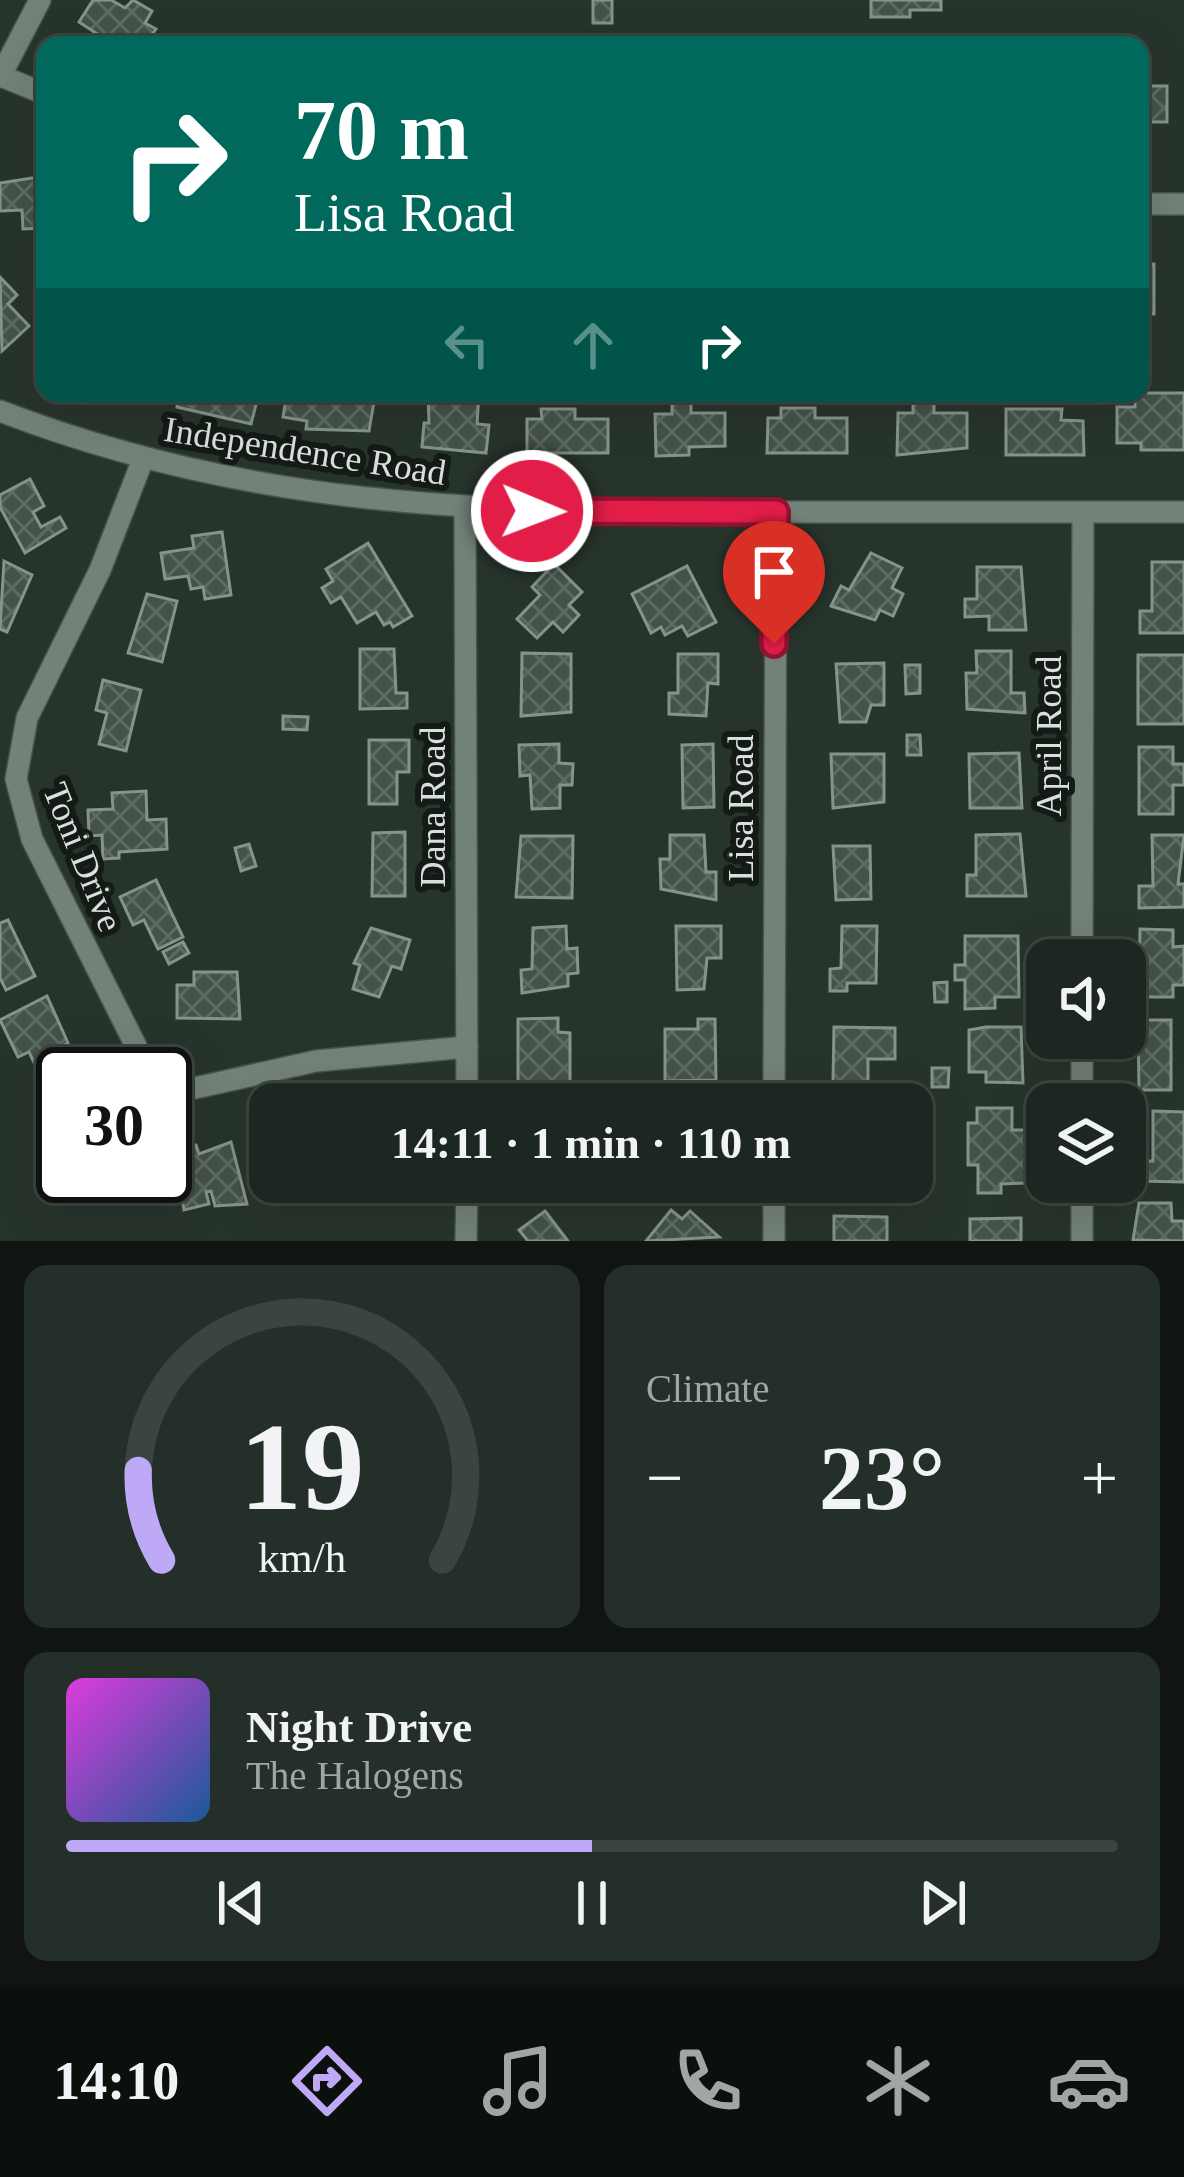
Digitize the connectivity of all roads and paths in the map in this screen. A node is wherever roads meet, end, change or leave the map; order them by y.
1 (40, 0) edge
2 (0, 76) edge
3 (36, 90) edge
4 (1149, 204) edge
5 (1184, 204) edge
6 (0, 411) edge
7 (143, 459) junction
8 (465, 509) junction
9 (776, 512) junction
10 (1083, 512) junction
11 (1184, 512) edge
12 (1082, 939) edge
13 (136, 1047) edge
14 (467, 1048) junction
15 (467, 1083) edge
16 (774, 1083) edge
17 (192, 1088) edge
18 (467, 1203) edge
19 (774, 1203) edge
20 (1082, 1203) edge
21 (466, 1241) edge
22 (774, 1241) edge
23 (1082, 1241) edge

1 - 2 street
2 - 3 street
4 - 5 street
6 - 7 street, Independence Road
7 - 8 street, Independence Road
7 - 13 street, Toni Drive
8 - 9 street, Independence Road
8 - 14 street, Dana Road
9 - 10 street, Independence Road
9 - 16 street, Lisa Road
10 - 11 street, Independence Road
10 - 12 street, April Road
14 - 15 street, Dana Road
14 - 17 street
18 - 21 street
19 - 22 street
20 - 23 street

